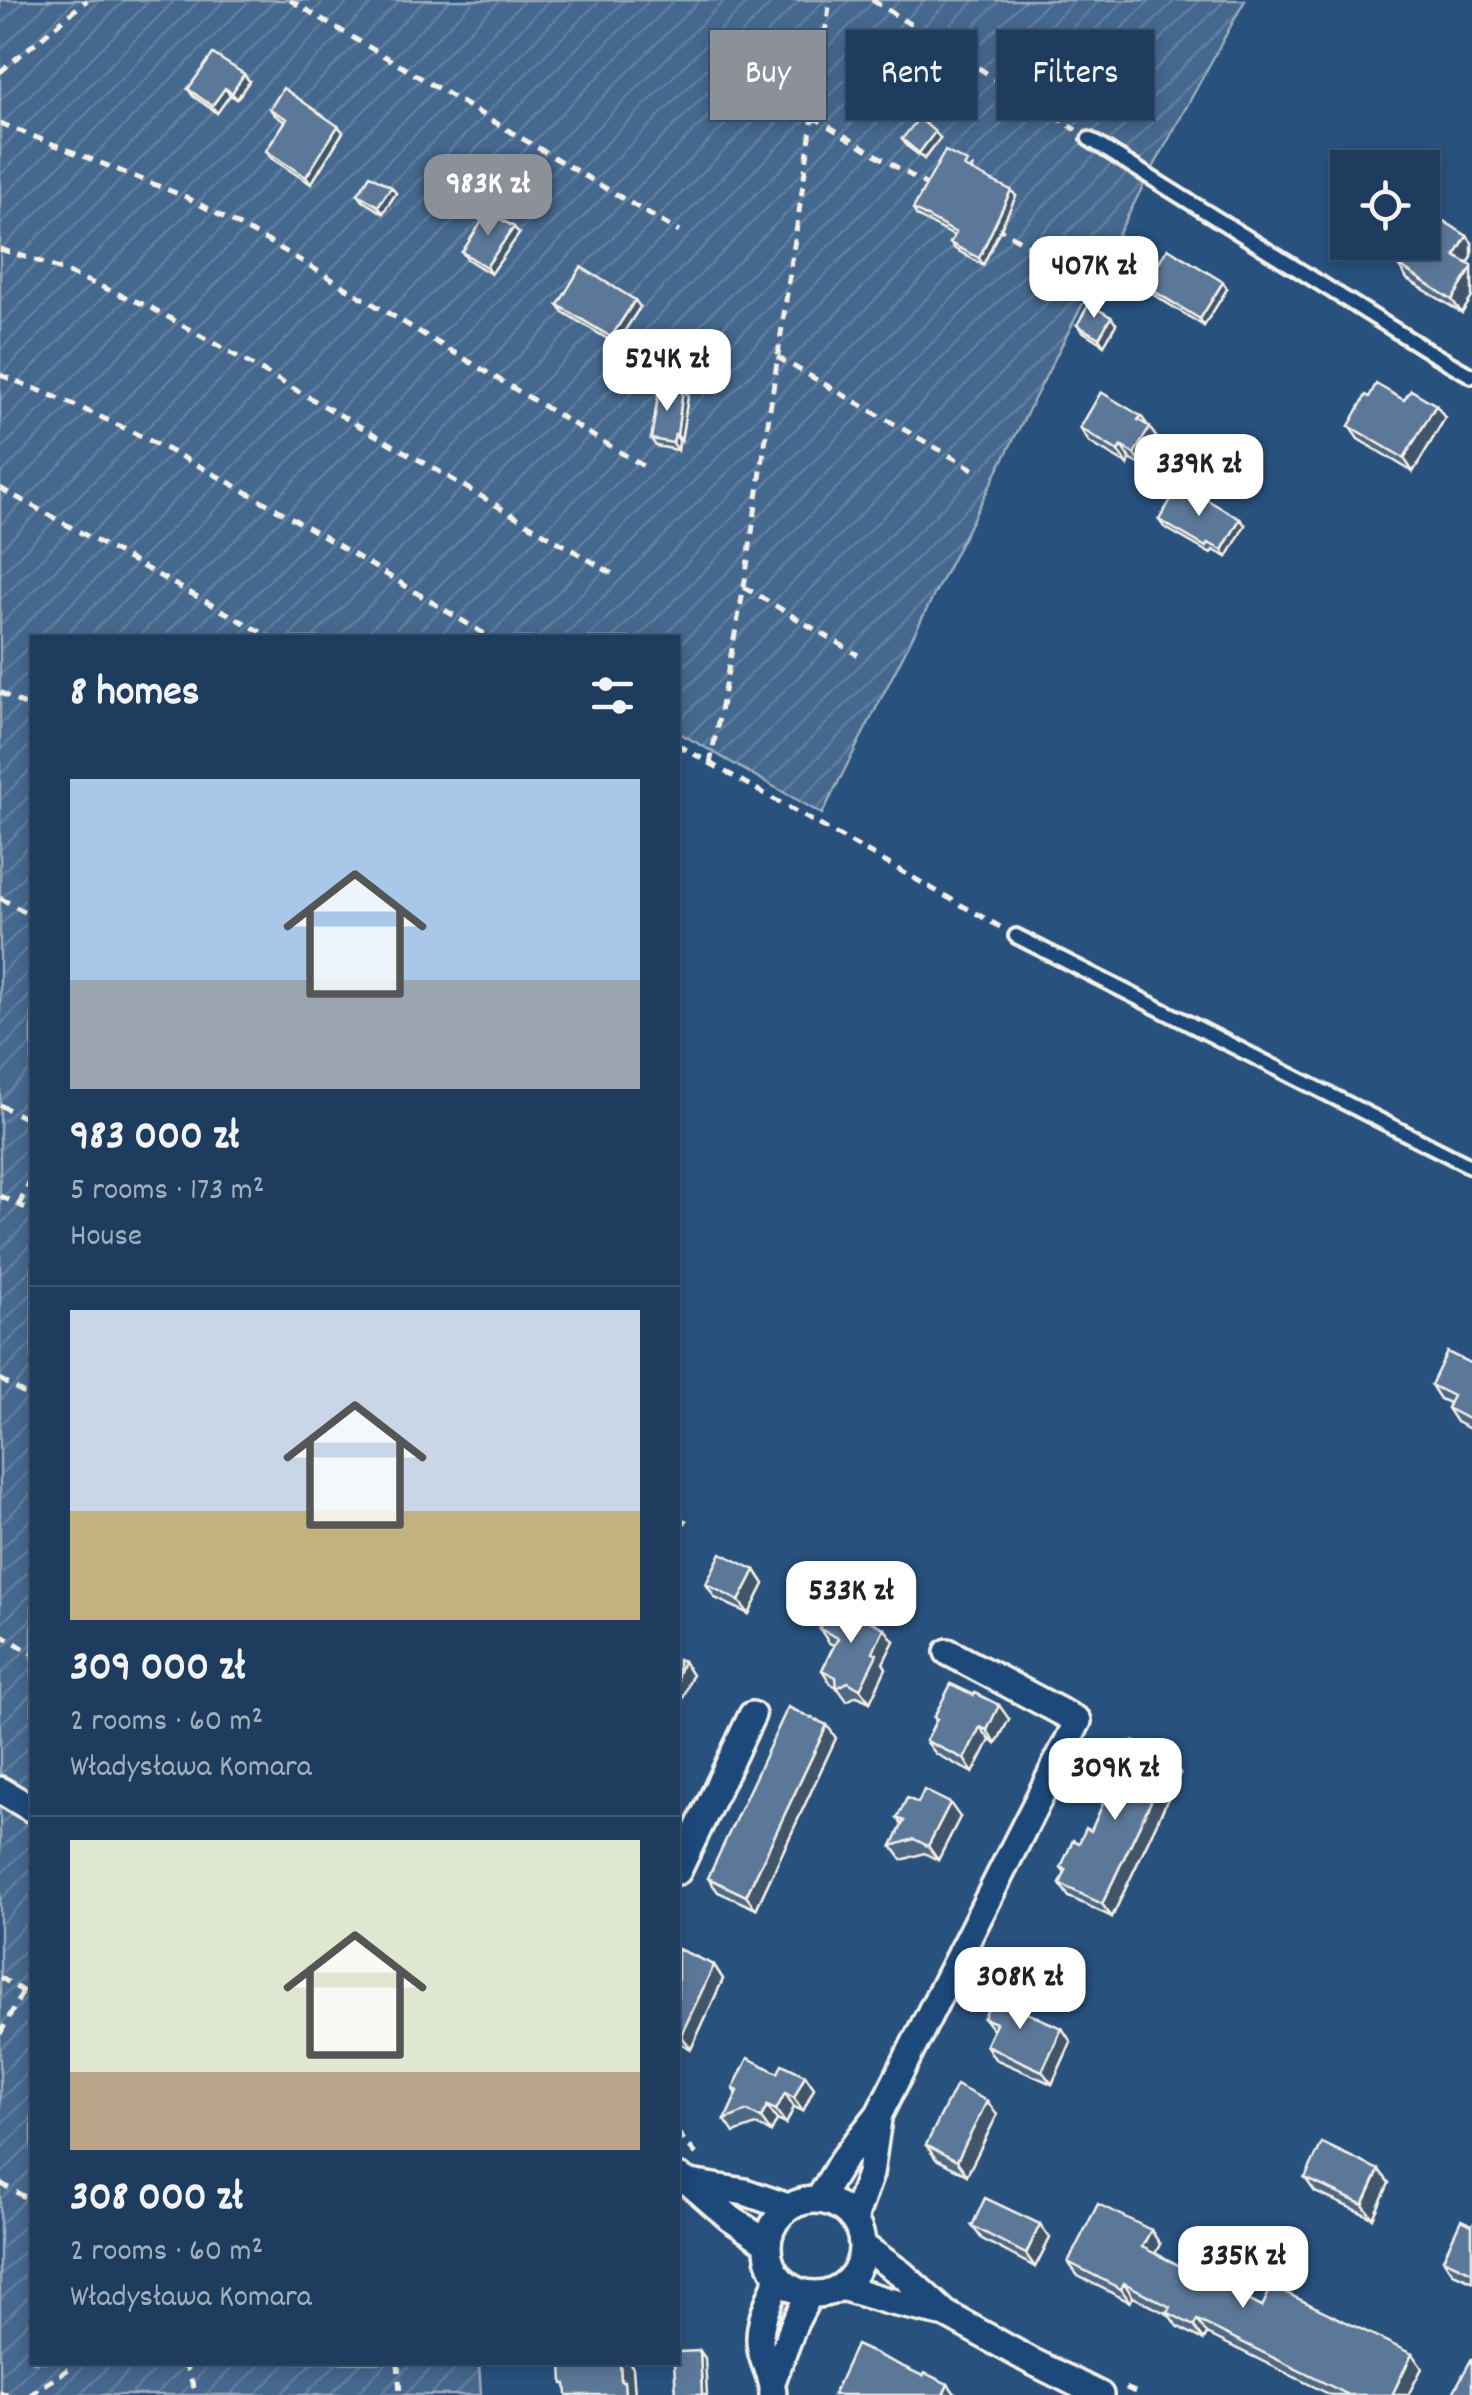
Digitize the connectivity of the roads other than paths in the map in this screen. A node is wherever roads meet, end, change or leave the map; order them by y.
1 (1089, 139) road end
2 (1472, 376) edge
3 (1016, 936) road end
4 (1472, 1167) edge
5 (948, 1652) dead end
6 (752, 1715) dead end
7 (0, 1790) edge
8 (30, 1809) edge
9 (680, 1867) edge
10 (879, 2114) junction
11 (684, 2180) edge
12 (818, 2199) junction
13 (788, 2207) junction
14 (854, 2219) junction
15 (767, 2242) junction
16 (863, 2246) junction
17 (778, 2279) junction
18 (842, 2287) junction
19 (809, 2295) junction
20 (946, 2314) junction
21 (773, 2387) edge
22 (1106, 2388) edge

1 - 2 lane
3 - 4 lane
5 - 10 street
6 - 9 street
7 - 8 street
10 - 12 street
10 - 14 street
11 - 13 street
11 - 15 street
12 - 13 street
12 - 14 street
13 - 15 street
14 - 16 street
15 - 17 street
16 - 18 street
16 - 20 street
17 - 19 street
17 - 21 street
18 - 19 street
18 - 20 street
19 - 21 street
20 - 22 street

